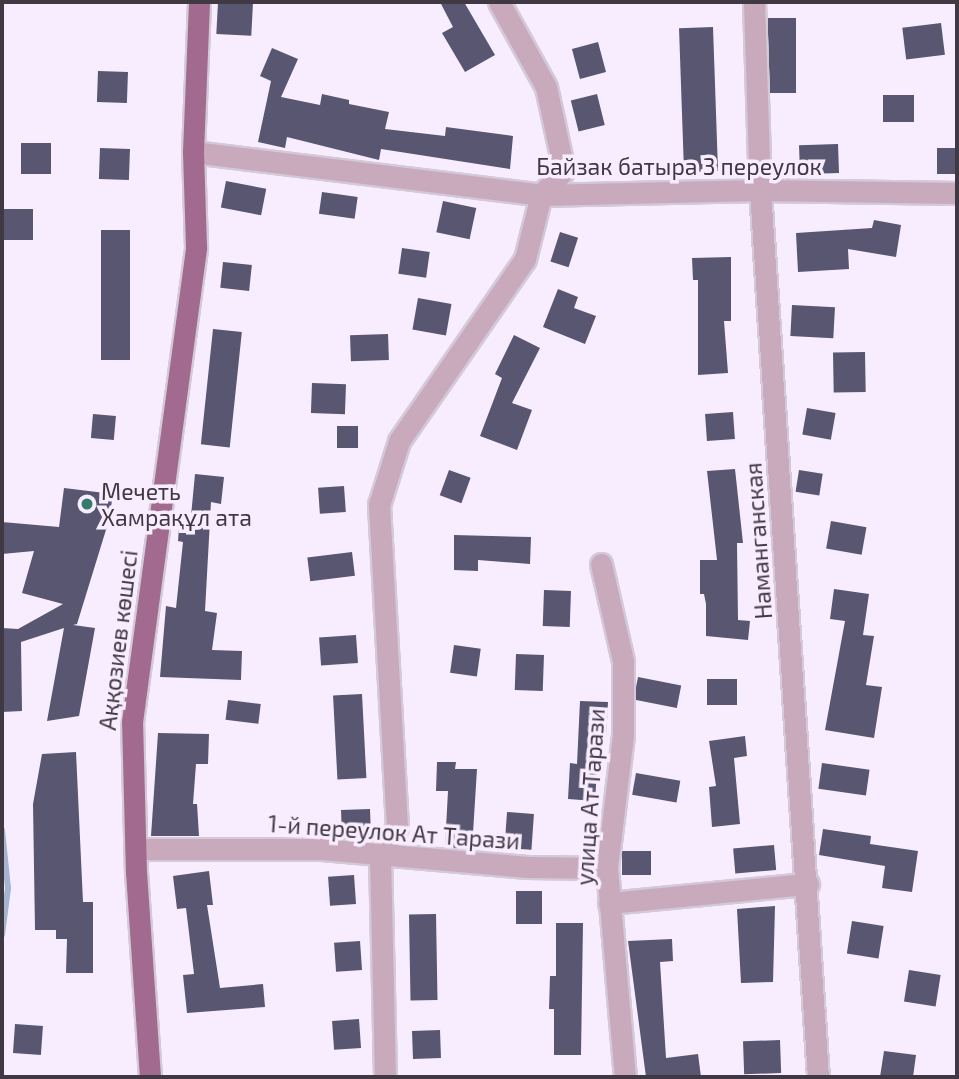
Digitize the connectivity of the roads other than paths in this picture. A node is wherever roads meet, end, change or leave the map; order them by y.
1 (199, 2) edge
2 (499, 2) edge
3 (754, 2) edge
4 (193, 152) junction
5 (760, 190) junction
6 (957, 193) edge
7 (541, 195) junction
8 (601, 564) dead end
9 (135, 849) junction
10 (380, 852) junction
11 (607, 867) junction
12 (808, 884) junction
13 (609, 903) junction
14 (150, 1077) edge
15 (385, 1077) edge
16 (625, 1077) edge
17 (818, 1077) edge

1 - 4 main road, Аққозиев көшесі
2 - 7 street
3 - 5 street, Наманганская
4 - 7 street, Байзак батыра 3 переулок
4 - 9 main road, Аққозиев көшесі
5 - 6 street, Байзак батыра 3 переулок
5 - 7 street, Байзак батыра 3 переулок
5 - 12 street, Наманганская
7 - 10 street
8 - 11 street, улица Ат Тарази
9 - 10 street, 1-й переулок Ат Тарази
9 - 14 main road, Аққозиев көшесі
10 - 11 street, 1-й переулок Ат Тарази
10 - 15 street
11 - 13 street, улица Ат Тарази
12 - 13 street
12 - 17 street, Наманганская
13 - 16 street, улица Ат Тарази

